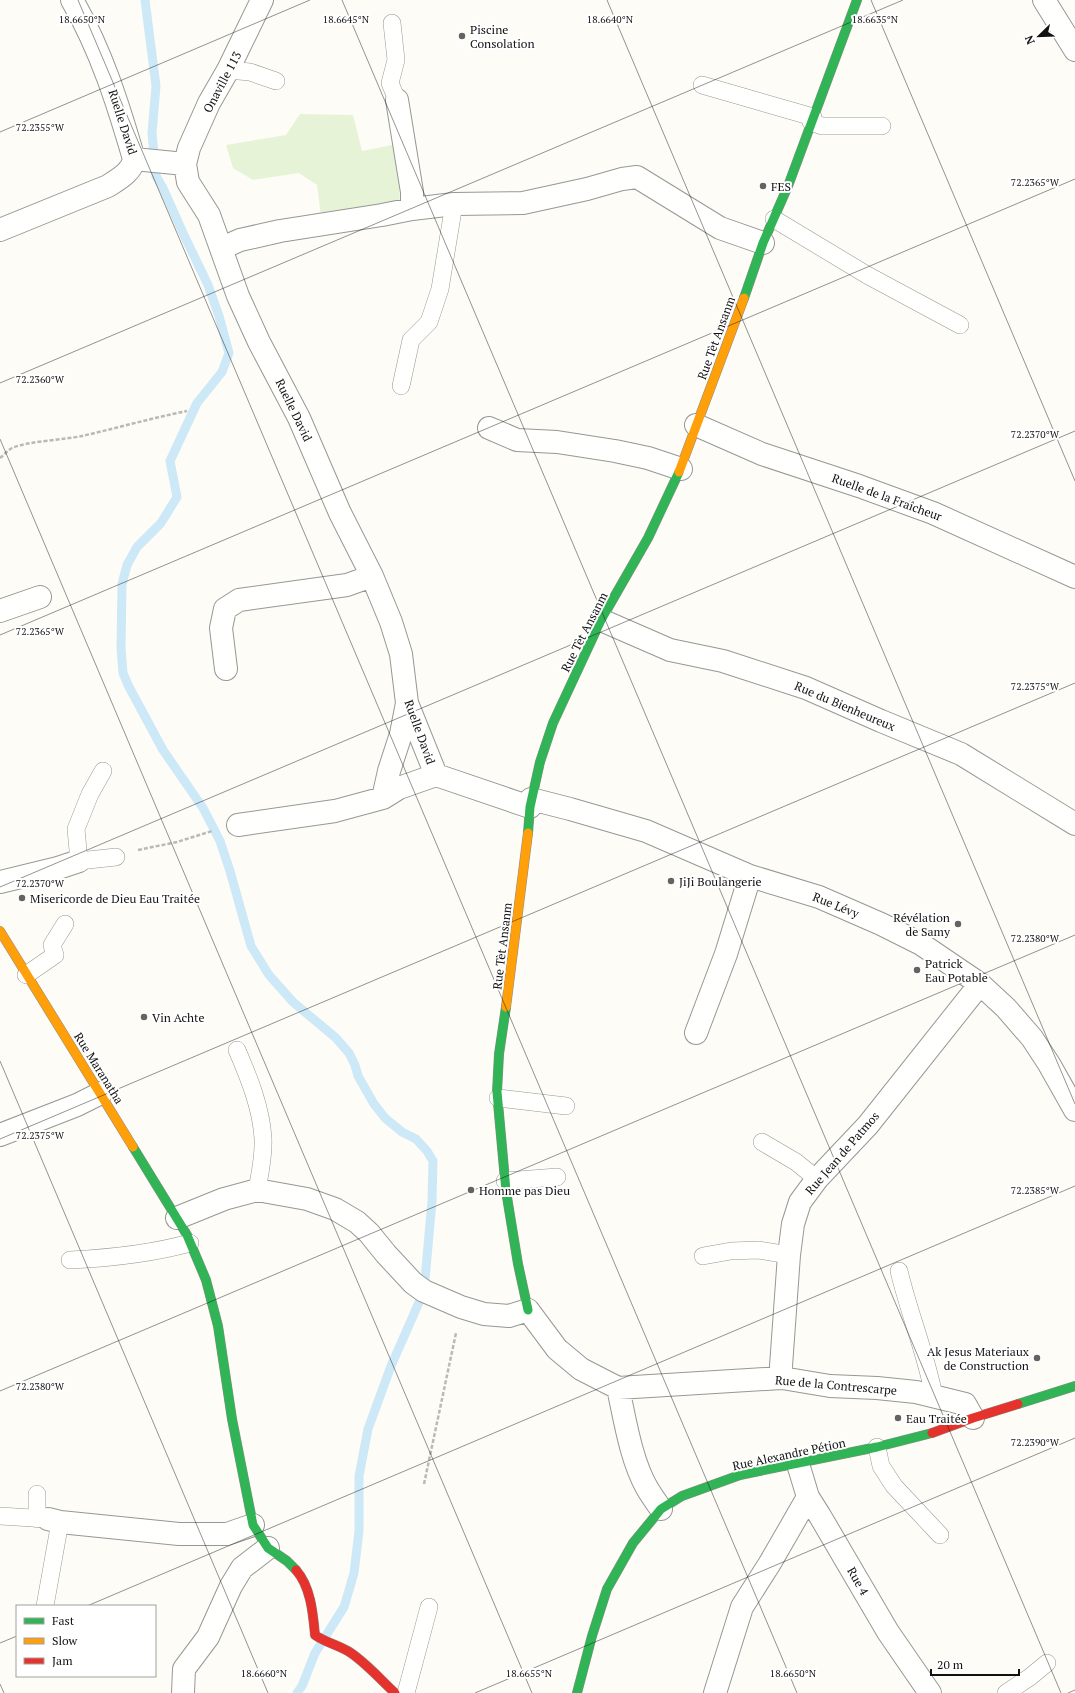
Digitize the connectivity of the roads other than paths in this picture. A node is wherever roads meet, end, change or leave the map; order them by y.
1 (72, 0) edge
2 (262, 0) edge
3 (857, 0) edge
4 (1044, 0) edge
5 (392, 24) dead end
6 (1073, 43) edge
7 (228, 70) junction
8 (276, 81) dead end
9 (702, 85) dead end
10 (397, 100) joint
11 (812, 120) junction
12 (882, 126) dead end
13 (148, 160) junction
14 (185, 164) junction
15 (454, 204) junction
16 (412, 209) junction
17 (774, 219) junction
18 (0, 230) edge
19 (763, 243) junction
20 (222, 248) junction
21 (960, 325) dead end
22 (400, 386) dead end
23 (696, 425) junction
24 (489, 428) dead end
25 (681, 469) junction
26 (372, 576) junction
27 (1075, 577) edge
28 (40, 597) dead end
29 (0, 611) edge
30 (601, 620) junction
31 (226, 669) dead end
32 (407, 703) junction
33 (103, 771) dead end
34 (436, 775) junction
35 (383, 798) junction
36 (530, 803) junction
37 (1075, 824) edge
38 (238, 825) dead end
39 (116, 856) road end
40 (79, 861) junction
41 (750, 876) junction
42 (0, 882) edge
43 (65, 924) dead end
44 (0, 931) edge
45 (26, 975) junction
46 (980, 984) junction
47 (696, 1032) dead end
48 (237, 1050) dead end
49 (101, 1093) junction
50 (498, 1098) junction
51 (566, 1106) dead end
52 (1075, 1110) edge
53 (0, 1135) edge
54 (762, 1142) dead end
55 (557, 1177) dead end
56 (817, 1179) junction
57 (505, 1180) junction
58 (257, 1190) junction
59 (177, 1218) junction
60 (190, 1243) junction
61 (789, 1255) junction
62 (703, 1256) dead end
63 (70, 1260) dead end
64 (899, 1271) dead end
65 (528, 1310) junction
66 (782, 1378) junction
67 (1075, 1386) edge
68 (618, 1388) junction
69 (934, 1396) junction
70 (973, 1418) junction
71 (877, 1447) junction
72 (798, 1464) junction
73 (37, 1494) dead end
74 (808, 1497) junction
75 (661, 1509) junction
76 (0, 1516) edge
77 (48, 1520) junction
78 (254, 1525) junction
79 (940, 1535) dead end
80 (268, 1548) junction
81 (45, 1605) edge
82 (429, 1607) dead end
83 (1047, 1663) dead end
84 (184, 1693) edge
85 (395, 1693) edge
86 (406, 1693) edge
87 (577, 1693) edge
88 (715, 1693) edge
89 (930, 1693) edge
90 (1006, 1693) edge

1 - 13 street, Ruelle David
2 - 7 street, Onaville 113
3 - 11 street, Rue Tèt Ansanm
4 - 6 street
5 - 10 lane
7 - 8 lane
7 - 14 street, Onaville 113
9 - 11 lane
10 - 16 street
11 - 12 lane
11 - 17 street, Rue Tèt Ansanm
13 - 14 street
13 - 18 street
14 - 20 street, Ruelle David
15 - 16 street
15 - 19 street
15 - 22 lane
16 - 20 street
17 - 19 street, Rue Tèt Ansanm
17 - 21 lane
19 - 23 street, Rue Tèt Ansanm
20 - 26 street, Ruelle David
23 - 25 street, Rue Tèt Ansanm
23 - 27 street, Ruelle de la Fraîcheur
24 - 25 street
25 - 30 street, Rue Tèt Ansanm
26 - 31 street
26 - 32 street, Ruelle David
28 - 29 street
30 - 36 street, Rue Tèt Ansanm
30 - 37 street, Rue du Bienheureux
32 - 34 street, Ruelle David
32 - 35 street
33 - 40 lane
34 - 35 street
34 - 36 street, Ruelle David
35 - 38 street
36 - 41 street, Rue Lévy
36 - 50 street, Rue Tèt Ansanm
39 - 40 lane
40 - 42 street
41 - 46 street, Rue Lévy
41 - 47 street
43 - 45 lane
44 - 45 street, Rue Maranatha
45 - 49 street, Rue Maranatha
46 - 52 street, Rue Lévy
46 - 56 street, Rue Jean de Patmos
48 - 58 lane
49 - 53 street
49 - 59 street, Rue Maranatha
50 - 51 lane
50 - 57 street, Rue Tèt Ansanm
54 - 56 lane
55 - 57 lane
56 - 61 street, Rue Jean de Patmos
57 - 65 street, Rue Tèt Ansanm
58 - 59 street
58 - 65 street
59 - 60 street, Rue Maranatha
60 - 63 lane
60 - 78 street, Rue Maranatha
61 - 62 lane
61 - 66 street, Rue Jean de Patmos
64 - 69 lane
65 - 68 street
66 - 68 street, Rue de la Contrescarpe
66 - 69 street, Rue de la Contrescarpe
67 - 70 street, Rue Alexandre Pétion
68 - 75 street
69 - 70 street, Rue de la Contrescarpe
70 - 71 street, Rue Alexandre Pétion
71 - 72 street, Rue Alexandre Pétion
71 - 79 lane
72 - 74 street, Rue 4
72 - 75 street, Rue Alexandre Pétion
73 - 77 lane
74 - 88 street
74 - 89 street, Rue 4
75 - 87 street, Rue Alexandre Pétion
76 - 77 lane
77 - 78 street
77 - 81 lane
78 - 80 street, Rue Maranatha
80 - 84 street
80 - 85 street
82 - 86 lane
83 - 90 lane

